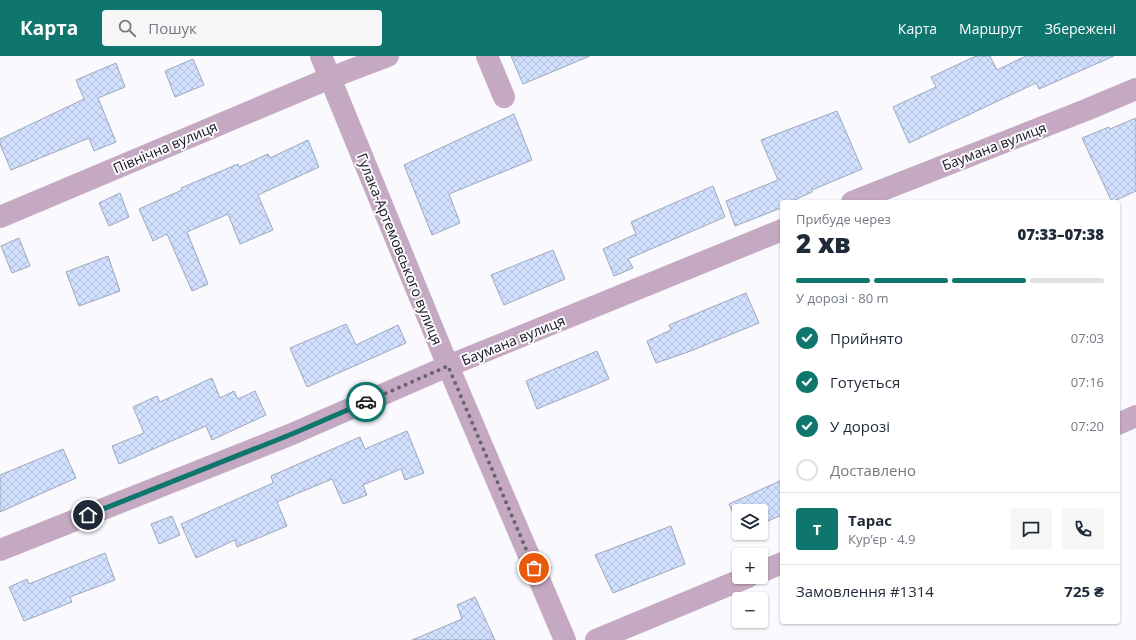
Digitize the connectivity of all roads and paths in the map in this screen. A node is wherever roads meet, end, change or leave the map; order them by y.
1 (321, 56) edge
2 (388, 56) edge
3 (487, 56) edge
4 (330, 78) junction
5 (1136, 89) edge
6 (504, 97) dead end
7 (857, 200) edge
8 (0, 217) edge
9 (780, 231) edge
10 (448, 366) junction
11 (1136, 416) edge
12 (1120, 423) edge
13 (0, 550) edge
14 (780, 564) edge
15 (768, 569) edge
16 (732, 584) edge
17 (564, 640) edge
18 (596, 640) edge

1 - 4 street, Гулака-Артемовського вулиця
2 - 4 street, Північна вулиця
3 - 6 street
4 - 8 street, Північна вулиця
4 - 10 street, Гулака-Артемовського вулиця
5 - 7 street, Баумана вулиця
9 - 10 street, Баумана вулиця
10 - 13 street, Баумана вулиця
10 - 17 street, Гулака-Артемовського вулиця
11 - 12 street
14 - 15 street
16 - 18 street

